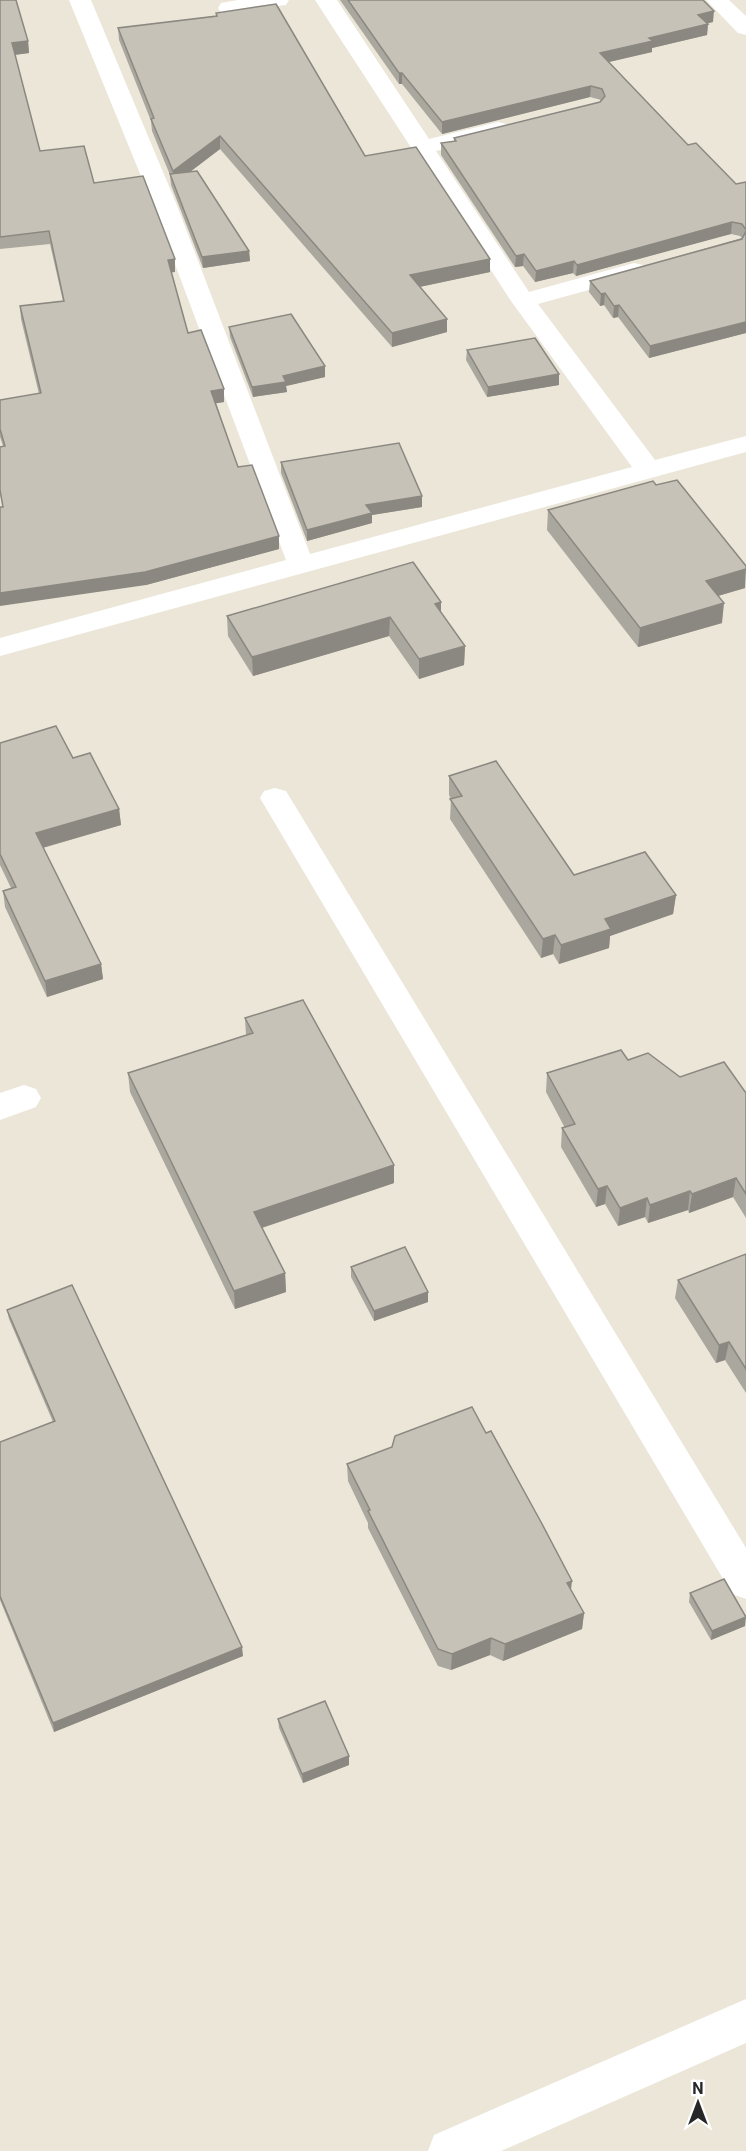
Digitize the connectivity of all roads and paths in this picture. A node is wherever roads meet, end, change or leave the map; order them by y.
1 (80, 0) edge
2 (278, 0) edge
3 (326, 0) edge
4 (717, 0) edge
5 (229, 8) dead end
6 (746, 28) edge
7 (523, 123) edge
8 (421, 148) junction
9 (653, 264) edge
10 (523, 300) junction
11 (746, 444) edge
12 (649, 471) junction
13 (301, 565) junction
14 (0, 647) edge
15 (275, 798) dead end
16 (746, 1582) edge
17 (746, 2021) edge
18 (450, 2151) edge

1 - 13 street
2 - 5 street
3 - 8 street
4 - 6 street
7 - 8 street
8 - 10 street
9 - 10 street
10 - 12 street
11 - 12 street
12 - 13 street
13 - 14 street
15 - 16 street
17 - 18 street

